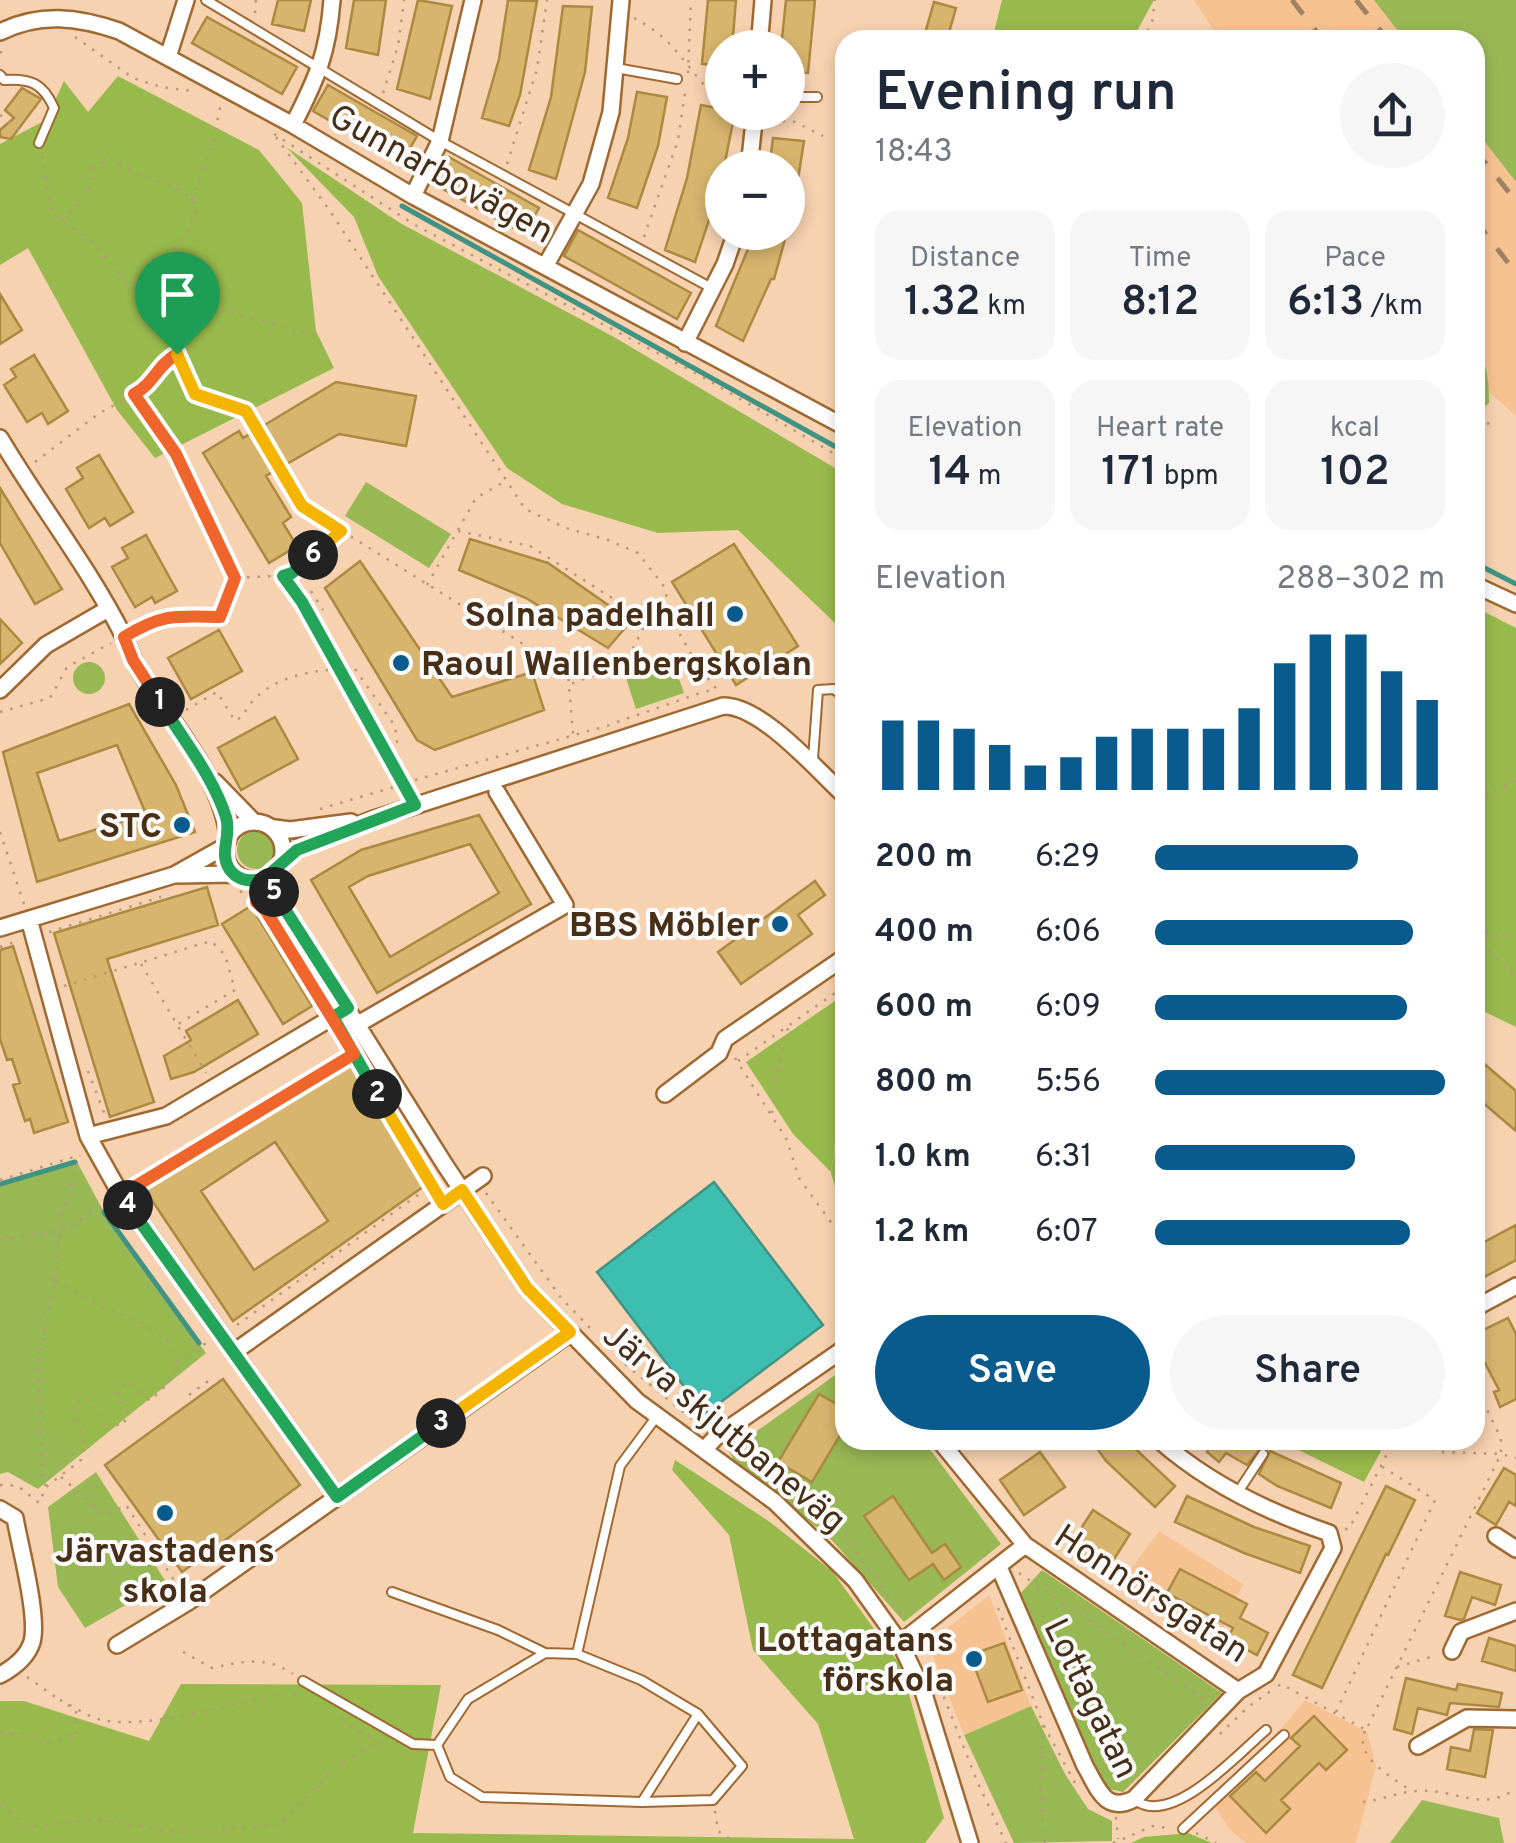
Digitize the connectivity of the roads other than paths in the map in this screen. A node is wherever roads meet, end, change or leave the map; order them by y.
1 (186, 0) edge
2 (206, 0) edge
3 (332, 0) edge
4 (473, 0) edge
5 (763, 0) edge
6 (621, 5) edge
7 (760, 30) edge
8 (0, 32) edge
9 (168, 57) junction
10 (322, 68) junction
11 (616, 68) junction
12 (0, 76) edge
13 (677, 79) dead end
14 (805, 97) edge
15 (818, 97) dead end
16 (293, 124) junction
17 (440, 140) junction
18 (40, 143) road end
19 (412, 196) junction
20 (577, 214) junction
21 (730, 250) edge
22 (546, 265) junction
23 (706, 286) dead end
24 (684, 343) junction
25 (835, 422) edge
26 (2, 447) edge
27 (283, 576) road end
28 (1485, 590) edge
29 (1516, 604) edge
30 (108, 609) junction
31 (0, 690) edge
32 (835, 690) edge
33 (815, 768) junction
34 (835, 787) edge
35 (497, 792) dead end
36 (415, 805) junction
37 (233, 813) junction
38 (371, 820) junction
39 (253, 821) junction
40 (276, 828) junction
41 (226, 844) junction
42 (281, 862) junction
43 (174, 876) junction
44 (234, 880) junction
45 (270, 885) junction
46 (27, 912) junction
47 (0, 928) edge
48 (835, 963) edge
49 (340, 1013) junction
50 (358, 1024) junction
51 (666, 1094) dead end
52 (88, 1136) junction
53 (480, 1178) road end
54 (462, 1190) junction
55 (1516, 1286) edge
56 (1485, 1303) edge
57 (570, 1332) junction
58 (234, 1352) junction
59 (835, 1355) edge
60 (657, 1415) junction
61 (704, 1450) junction
62 (947, 1450) edge
63 (1170, 1450) edge
64 (1262, 1454) dead end
65 (1237, 1494) junction
66 (337, 1497) junction
67 (0, 1509) edge
68 (1496, 1536) dead end
69 (1025, 1546) junction
70 (1516, 1548) edge
71 (999, 1567) junction
72 (392, 1592) dead end
73 (1516, 1611) edge
74 (900, 1643) junction
75 (116, 1644) dead end
76 (1452, 1651) road end
77 (545, 1653) junction
78 (577, 1654) junction
79 (6, 1672) edge
80 (303, 1680) road end
81 (1238, 1691) junction
82 (698, 1714) junction
83 (1516, 1720) edge
84 (1266, 1730) dead end
85 (1284, 1734) dead end
86 (436, 1744) junction
87 (1418, 1746) dead end
88 (642, 1802) junction
89 (1138, 1803) junction
90 (1183, 1829) road end
91 (970, 1843) edge

1 - 9 street
2 - 10 lane
3 - 10 street
4 - 17 street
5 - 7 street
6 - 11 street
8 - 9 street, Gunnarbovägen
9 - 16 street, Gunnarbovägen
10 - 16 street
10 - 17 lane
11 - 13 lane
11 - 20 street
12 - 18 lane
14 - 15 lane
16 - 19 street, Gunnarbovägen
17 - 19 street
17 - 20 lane
19 - 22 street, Gunnarbovägen
20 - 22 street
20 - 23 lane
21 - 24 street
22 - 24 street, Gunnarbovägen
24 - 25 street, Gunnarbovägen
26 - 30 street
27 - 36 lane
28 - 29 street
30 - 31 street
30 - 37 street
32 - 33 lane
33 - 34 street
33 - 36 street
35 - 50 street
36 - 38 street
37 - 39 street
37 - 41 street
38 - 40 street
38 - 42 street
39 - 40 street
39 - 41 street
40 - 42 street
41 - 43 street
41 - 44 street
42 - 45 street
43 - 44 street
43 - 46 street
44 - 45 street
45 - 49 street, Järva skjutbaneväg
46 - 47 street
46 - 52 street
48 - 51 street
49 - 50 street, Järva skjutbaneväg
49 - 52 street
50 - 54 street, Järva skjutbaneväg
52 - 58 street
53 - 54 street
54 - 57 street, Järva skjutbaneväg
54 - 58 street
55 - 56 street
57 - 60 street, Järva skjutbaneväg
57 - 66 street
58 - 66 street
59 - 61 street
60 - 61 street, Järva skjutbaneväg
60 - 78 lane
61 - 74 street, Järva skjutbaneväg
62 - 69 street, Honnörsgatan
63 - 65 street
64 - 65 lane
65 - 81 street, Honnörsgatan
66 - 75 street
67 - 79 street
68 - 70 street
69 - 71 street
69 - 81 street, Honnörsgatan
71 - 74 street
71 - 89 street, Lottagatan
72 - 77 lane
73 - 76 street
74 - 91 street, Järva skjutbaneväg
77 - 78 lane
77 - 86 lane
78 - 82 lane
80 - 86 lane
81 - 89 street, Lottagatan
82 - 88 lane
82 - 88 lane
83 - 87 street
84 - 89 lane
85 - 90 lane
86 - 88 lane

